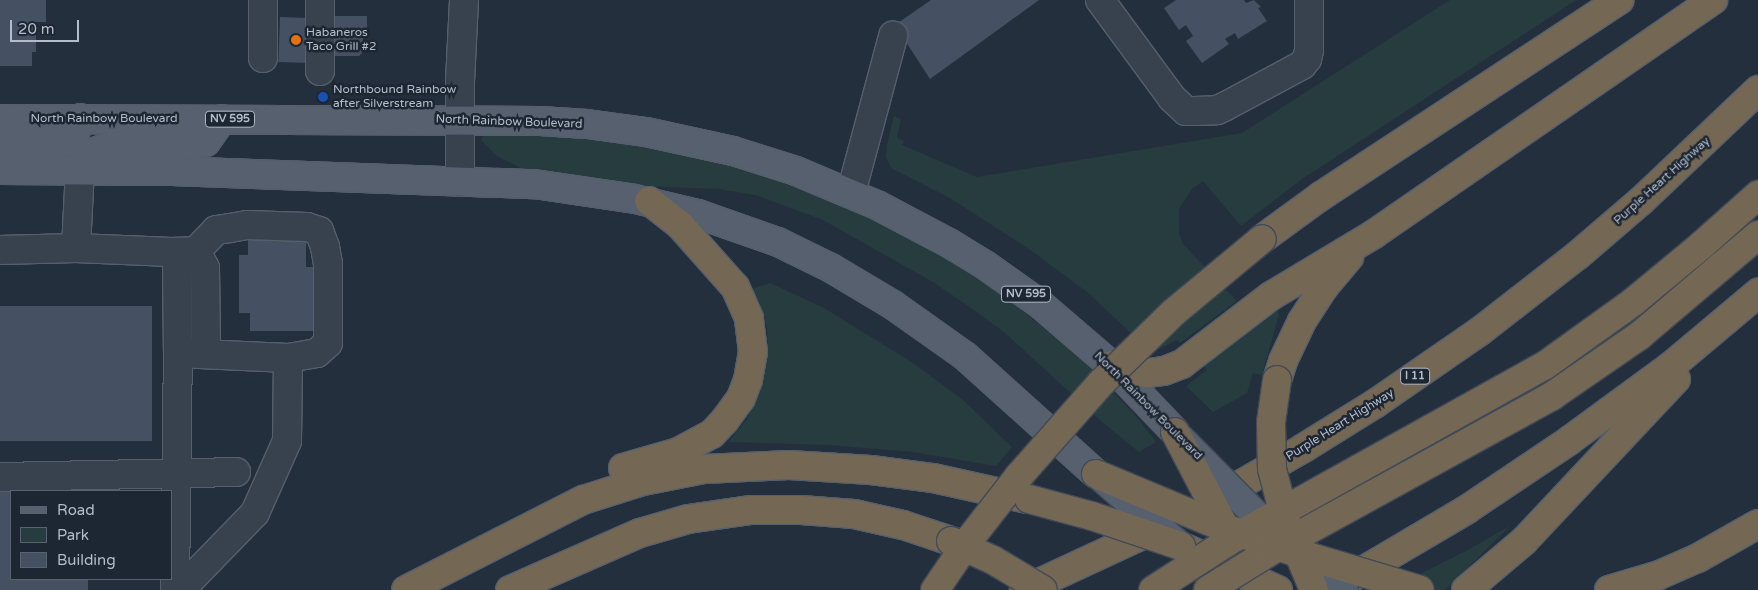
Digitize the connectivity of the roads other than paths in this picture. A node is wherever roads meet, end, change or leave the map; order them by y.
1 (263, 0) edge
2 (320, 0) edge
3 (464, 0) edge
4 (1100, 0) edge
5 (1308, 0) edge
6 (1619, 0) edge
7 (1713, 0) edge
8 (893, 36) dead end
9 (263, 58) dead end
10 (320, 71) dead end
11 (1758, 90) edge
12 (80, 118) junction
13 (0, 119) edge
14 (222, 119) junction
15 (460, 120) junction
16 (0, 146) edge
17 (0, 170) edge
18 (80, 170) junction
19 (460, 182) junction
20 (851, 193) junction
21 (1758, 195) edge
22 (649, 201) junction
23 (1374, 234) junction
24 (1758, 235) edge
25 (76, 248) junction
26 (0, 250) edge
27 (184, 252) junction
28 (1752, 298) edge
29 (178, 353) junction
30 (206, 354) junction
31 (288, 358) junction
32 (1111, 365) junction
33 (1175, 432) junction
34 (236, 472) dead end
35 (176, 474) junction
36 (1096, 474) junction
37 (0, 477) edge
38 (1758, 524) edge
39 (1226, 528) junction
40 (492, 546) junction
41 (1181, 546) junction
42 (1297, 553) junction
43 (1247, 586) edge
44 (175, 590) edge
45 (180, 590) edge
46 (406, 590) edge
47 (510, 590) edge
48 (935, 590) edge
49 (1024, 590) edge
50 (1043, 590) edge
51 (1153, 590) edge
52 (1208, 590) edge
53 (1278, 590) edge
54 (1314, 590) edge
55 (1330, 590) edge
56 (1344, 590) edge
57 (1420, 590) edge
58 (1466, 590) edge
59 (1609, 590) edge

1 - 9 street
2 - 10 street
3 - 15 street
4 - 5 street
6 - 48 highway, bridge
7 - 23 highway
8 - 20 street
11 - 49 highway, Purple Heart Highway / I 11
12 - 13 main road, North Rainbow Boulevard / NV 595
12 - 14 main road, North Rainbow Boulevard / NV 595
12 - 16 main road
14 - 15 main road, North Rainbow Boulevard / NV 595
14 - 18 main road
15 - 19 street
15 - 20 main road, North Rainbow Boulevard / NV 595
17 - 18 main road
18 - 19 main road
18 - 25 street
19 - 22 main road
20 - 32 main road, North Rainbow Boulevard / NV 595
21 - 51 highway, bridge
22 - 36 main road
22 - 40 highway
23 - 32 highway
23 - 42 highway, bridge
24 - 52 highway, bridge
25 - 26 street
25 - 27 street
27 - 29 street
27 - 30 street
27 - 31 street
28 - 55 highway
28 - 58 highway
29 - 30 street
29 - 35 street
30 - 31 street
31 - 45 street
32 - 33 main road, North Rainbow Boulevard / NV 595
33 - 39 highway, bridge
33 - 42 main road, North Rainbow Boulevard / NV 595, bridge
34 - 35 street
35 - 37 street
35 - 44 street
36 - 39 highway, bridge
36 - 41 main road, bridge
38 - 59 highway
39 - 42 highway, bridge
39 - 43 highway, bridge
40 - 41 highway, bridge
40 - 46 highway
41 - 43 highway, bridge
42 - 54 highway, bridge
42 - 56 main road, North Rainbow Boulevard / NV 595, bridge
42 - 57 highway, bridge
43 - 53 highway
47 - 50 highway, bridge

